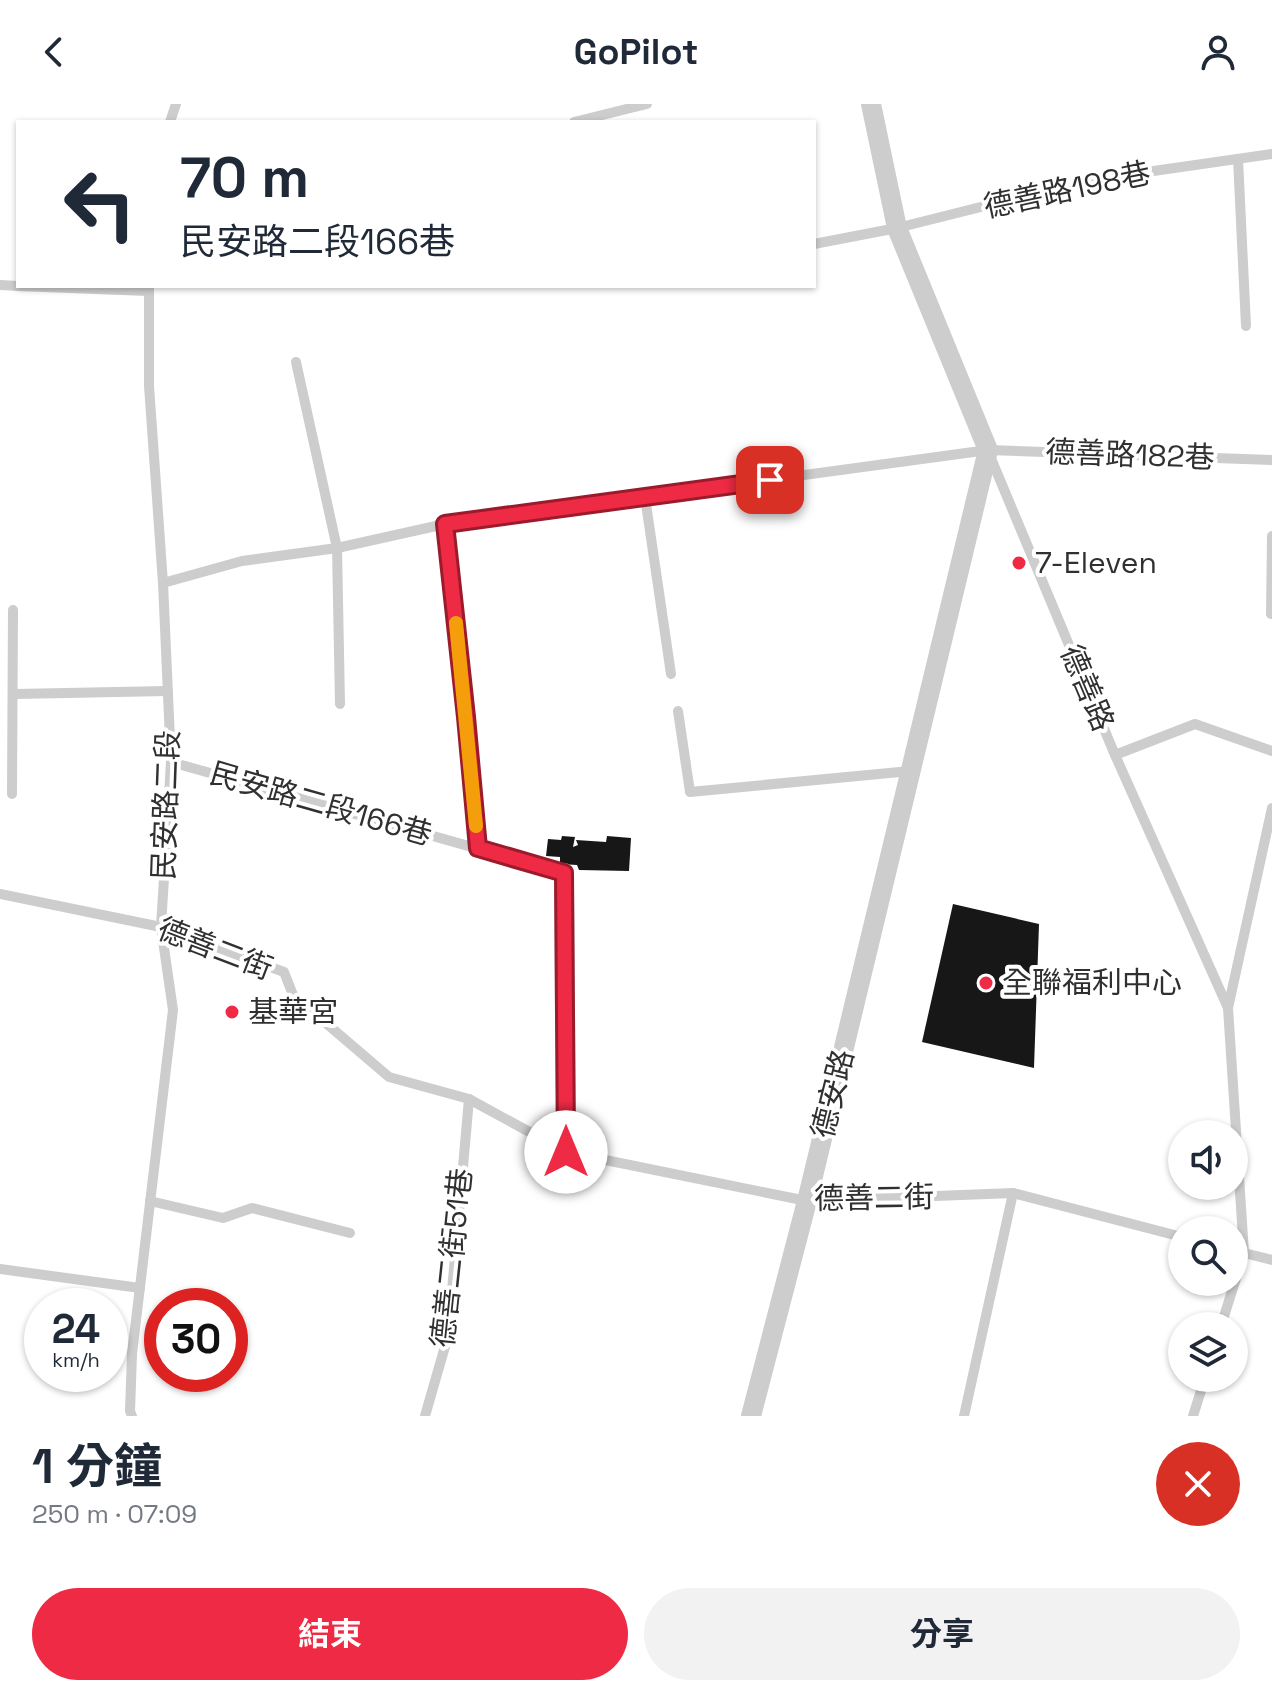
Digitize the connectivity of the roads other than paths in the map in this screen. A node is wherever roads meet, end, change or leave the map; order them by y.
1 (647, 104) edge
2 (871, 104) edge
3 (620, 116) edge
4 (589, 120) edge
5 (1272, 154) edge
6 (1238, 159) junction
7 (897, 228) junction
8 (816, 244) edge
9 (148, 288) edge
10 (1246, 326) dead end
11 (296, 362) dead end
12 (988, 450) junction
13 (1272, 460) edge
14 (645, 497) junction
15 (445, 524) junction
16 (1272, 536) edge
17 (337, 548) junction
18 (163, 583) junction
19 (13, 610) dead end
20 (1271, 614) edge
21 (671, 674) dead end
22 (168, 691) junction
23 (14, 694) junction
24 (340, 704) dead end
25 (678, 711) dead end
26 (1272, 751) edge
27 (1115, 755) junction
28 (171, 762) junction
29 (911, 771) junction
30 (12, 794) dead end
31 (1272, 808) edge
32 (478, 848) junction
33 (564, 873) joint
34 (0, 894) edge
35 (161, 927) junction
36 (1228, 1008) junction
37 (469, 1099) junction
38 (566, 1152) junction
39 (1013, 1193) junction
40 (150, 1201) junction
41 (807, 1201) junction
42 (1237, 1216) edge
43 (350, 1233) dead end
44 (1168, 1233) edge
45 (1248, 1254) edge
46 (1272, 1260) edge
47 (0, 1269) edge
48 (140, 1288) junction
49 (1201, 1392) edge
50 (132, 1416) edge
51 (425, 1416) edge
52 (751, 1416) edge
53 (964, 1416) edge
54 (1193, 1416) edge

1 - 3 lane
2 - 7 street, 德善路
3 - 4 lane
5 - 6 lane, 德善路198巷
6 - 7 lane, 德善路198巷
6 - 10 lane
7 - 8 lane, 德善路198巷
7 - 12 street, 德善路
9 - 18 lane, 民安路二段
11 - 17 lane
12 - 13 lane, 德善路182巷
12 - 14 lane, 德善路182巷
12 - 27 lane, 德善路
12 - 29 street, 德安路
14 - 15 lane, 德善路182巷
14 - 21 lane
15 - 17 lane, 德善路182巷
15 - 32 lane
16 - 20 lane
17 - 18 lane, 德善路182巷
17 - 24 lane
18 - 22 lane, 民安路二段
19 - 23 lane
22 - 23 lane
22 - 28 lane, 民安路二段
23 - 30 lane
25 - 29 lane
26 - 27 lane
27 - 36 lane, 德善路
28 - 32 lane, 民安路二段166巷
28 - 35 lane, 民安路二段
29 - 41 street, 德安路
31 - 36 lane
32 - 33 lane, 民安路二段166巷
33 - 38 street
34 - 35 lane, 德善二街
35 - 37 lane, 德善二街
35 - 40 lane, 民安路二段
36 - 42 lane, 德善路
37 - 38 lane, 德善二街
37 - 51 lane, 德善二街51巷
38 - 41 lane, 德善二街
39 - 41 lane, 德善二街
39 - 44 lane, 德善二街
39 - 53 lane
40 - 43 lane
40 - 48 lane, 民安路二段
41 - 52 street, 德安路
45 - 46 lane
47 - 48 lane
48 - 50 lane, 民安路二段
49 - 54 lane

